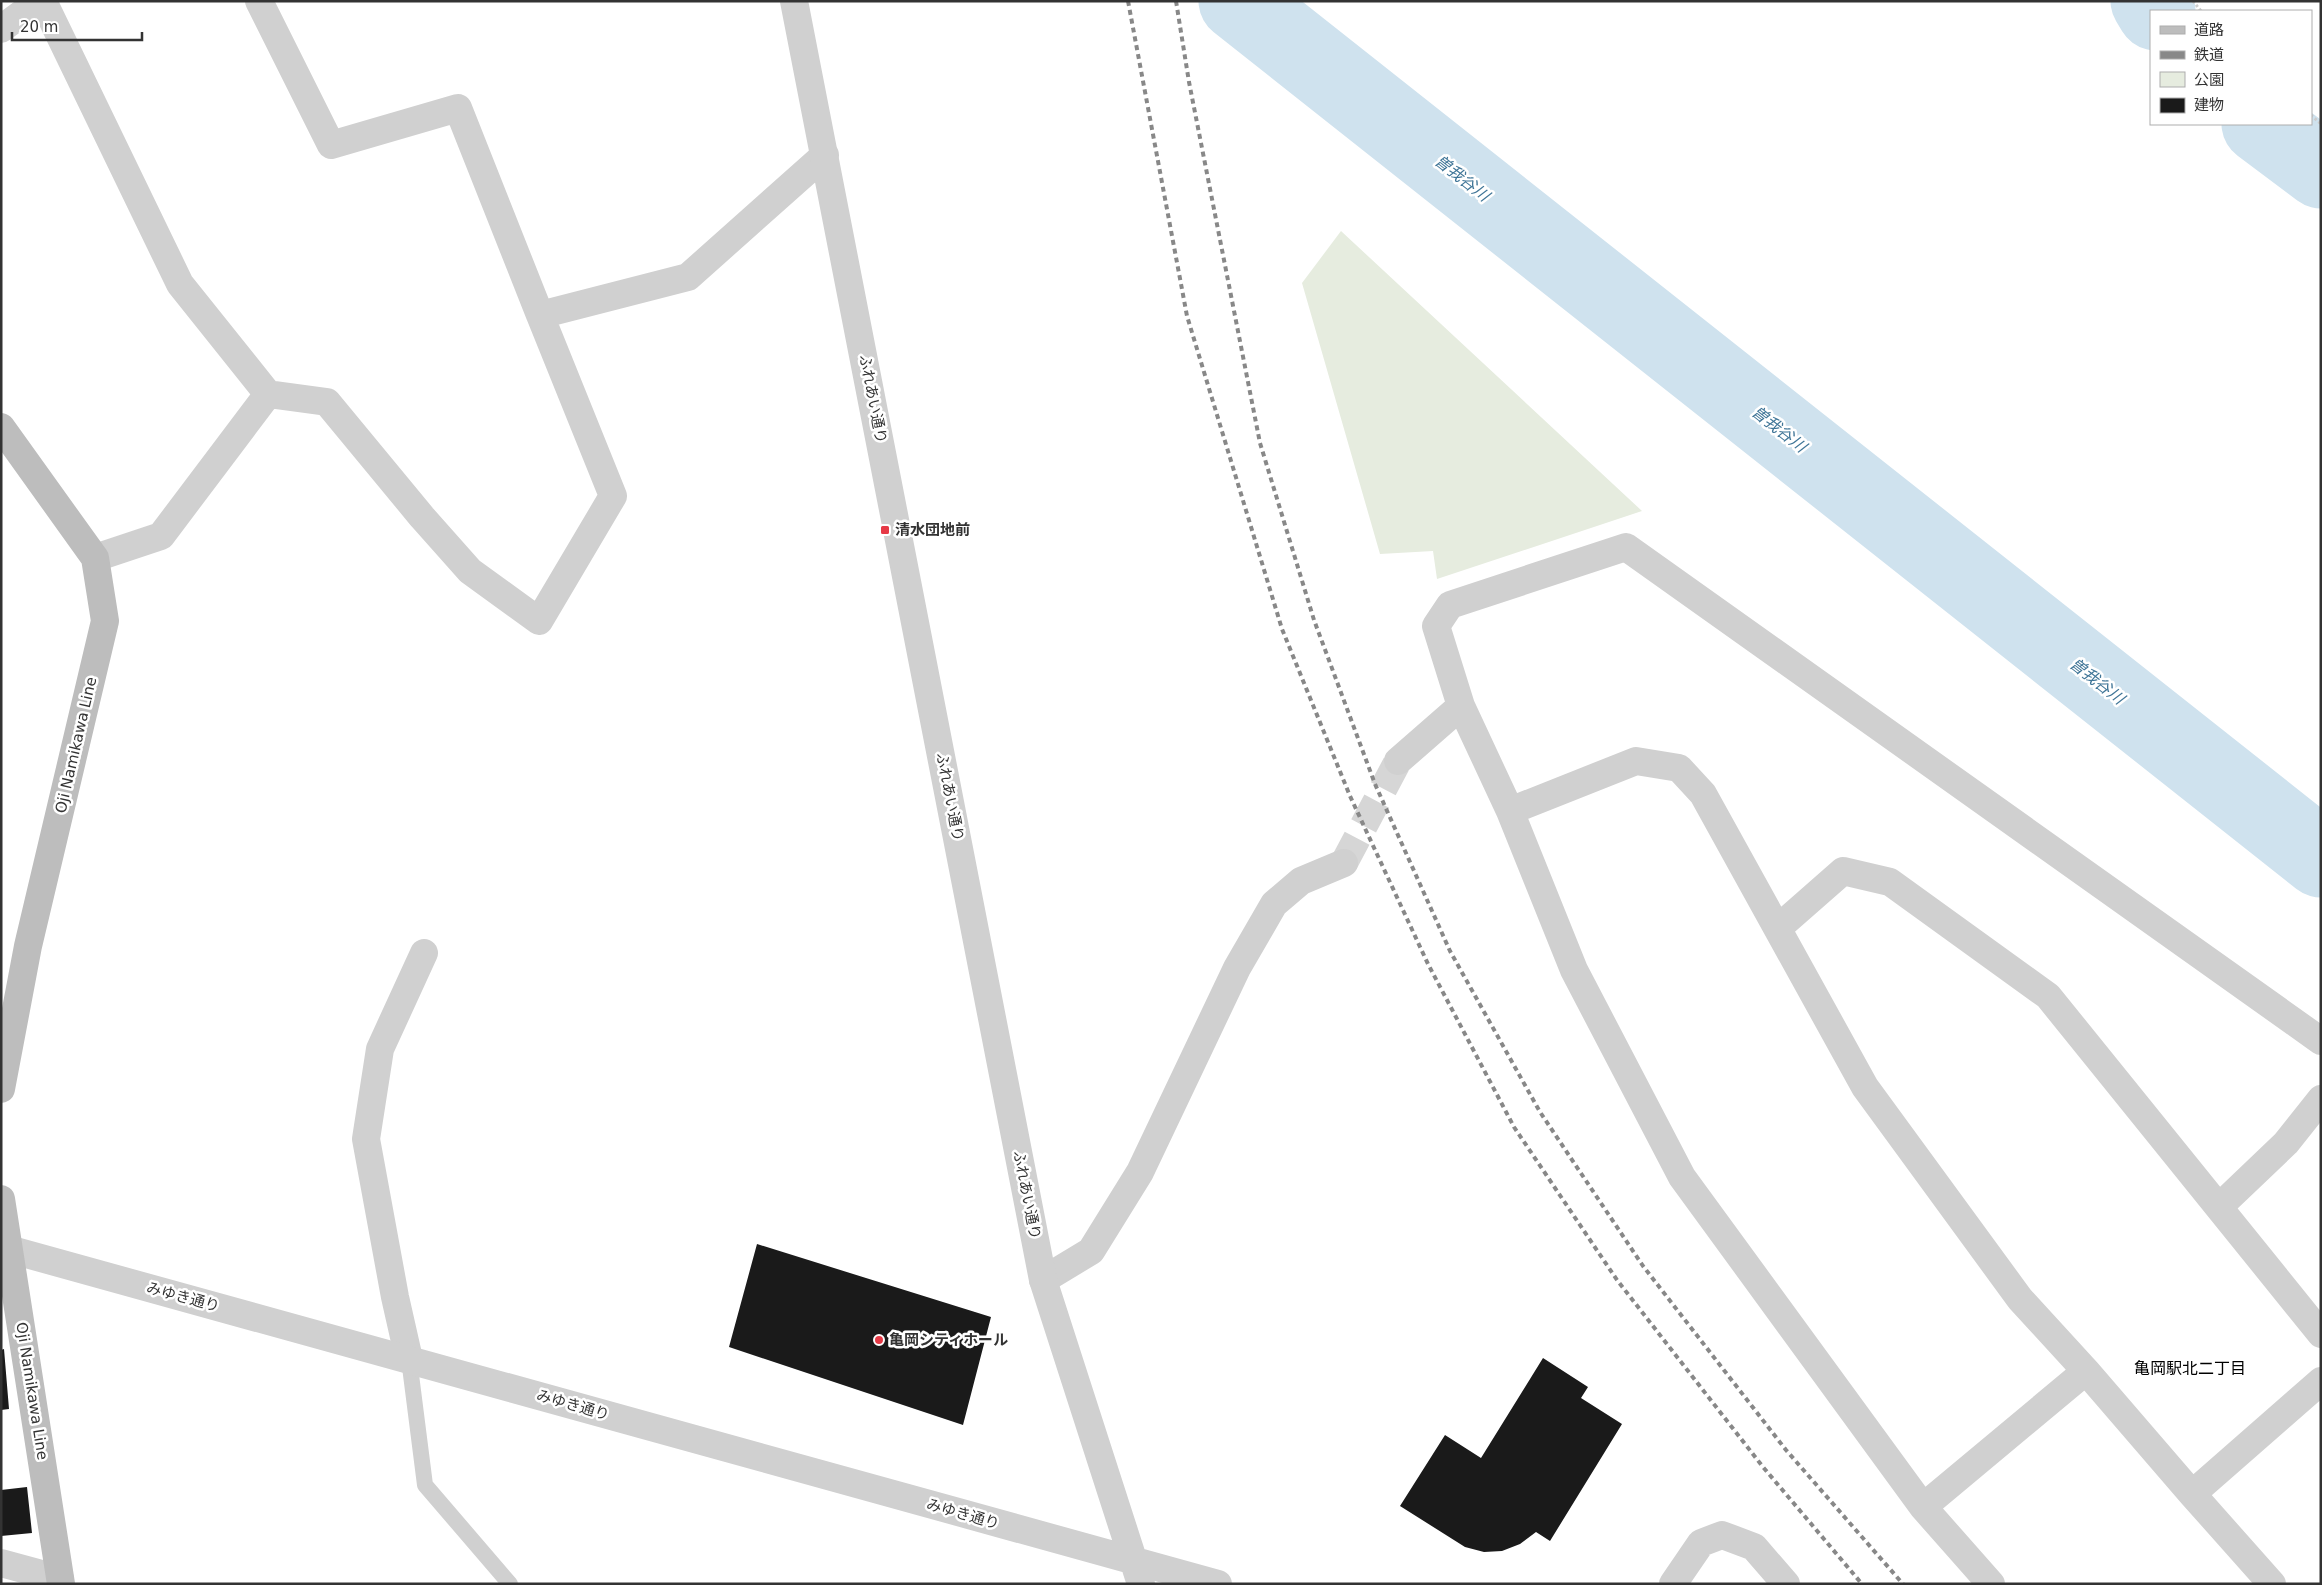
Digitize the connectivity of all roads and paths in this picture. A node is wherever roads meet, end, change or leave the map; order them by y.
1 (41, 1) edge
2 (259, 1) edge
3 (794, 1) edge
4 (1, 29) edge
5 (825, 155) junction
6 (540, 315) junction
7 (268, 394) junction
8 (1, 426) edge
9 (95, 558) junction
10 (1460, 706) junction
11 (1398, 761) tunnel mouth
12 (1510, 811) junction
13 (1344, 863) tunnel mouth
14 (1778, 928) junction
15 (424, 953) dead end
16 (2321, 1041) edge
17 (1, 1089) edge
18 (2321, 1099) edge
19 (1, 1199) edge
20 (2219, 1207) junction
21 (6, 1249) edge
22 (1043, 1280) junction
23 (2321, 1334) edge
24 (409, 1359) junction
25 (2086, 1371) junction
26 (2321, 1381) edge
27 (2192, 1494) junction
28 (1923, 1507) junction
29 (1, 1564) edge
30 (1138, 1573) edge
31 (60, 1581) edge
32 (510, 1584) edge
33 (1218, 1584) edge
34 (1674, 1584) edge
35 (1786, 1584) edge
36 (1990, 1584) edge
37 (2272, 1584) edge

1 - 4 street
1 - 7 street
2 - 6 street
3 - 5 street, ふれあい通り
5 - 6 street
5 - 22 street, ふれあい通り
6 - 7 street
7 - 9 street
8 - 9 main road, Oji Namikawa Line
9 - 17 main road, Oji Namikawa Line
10 - 11 street
10 - 12 street
10 - 16 street
12 - 14 street
12 - 28 street
13 - 22 street
14 - 20 street
14 - 25 street
15 - 24 street
18 - 20 street
19 - 21 main road, Oji Namikawa Line
20 - 23 street
21 - 24 street, みゆき通り
21 - 31 main road, Oji Namikawa Line
22 - 30 street, ふれあい通り
24 - 30 street, みゆき通り
24 - 32 lane
25 - 27 street
25 - 28 street
26 - 27 street
27 - 37 street
28 - 36 street
29 - 31 street
30 - 33 street, みゆき通り
34 - 35 street

